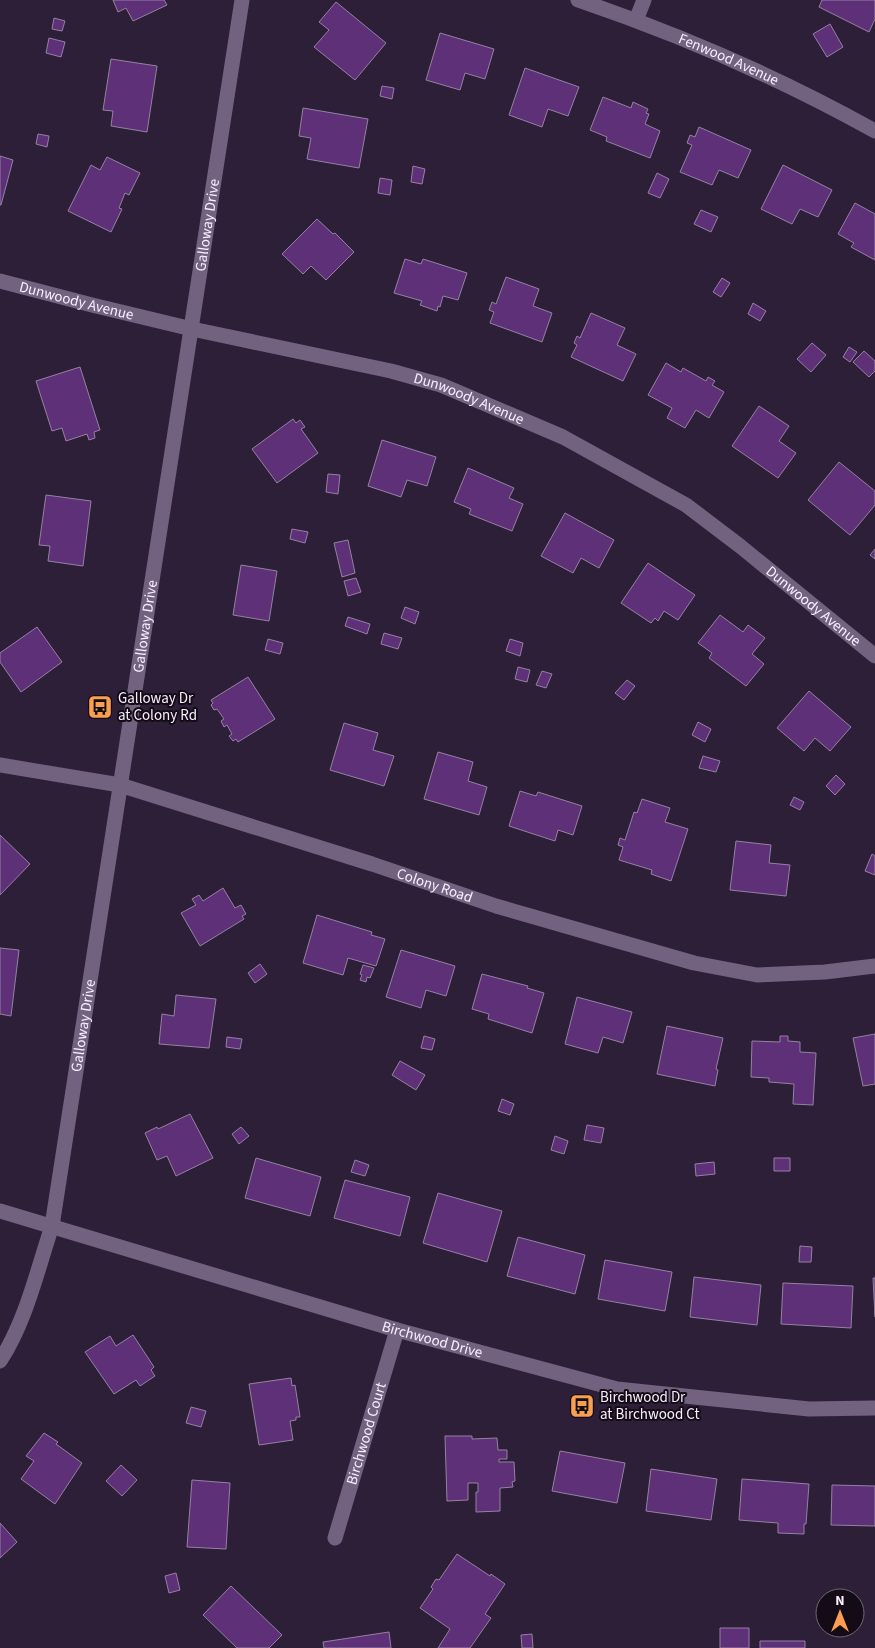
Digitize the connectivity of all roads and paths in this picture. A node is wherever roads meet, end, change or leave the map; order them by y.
1 (242, 0) edge
2 (578, 0) edge
3 (644, 0) edge
4 (636, 20) junction
5 (875, 131) edge
6 (0, 281) edge
7 (192, 329) junction
8 (875, 656) edge
9 (0, 765) edge
10 (120, 785) junction
11 (875, 966) edge
12 (0, 1211) edge
13 (52, 1226) junction
14 (397, 1330) junction
15 (0, 1361) edge
16 (875, 1408) edge
17 (335, 1538) dead end

1 - 7 street, Galloway Drive
2 - 4 street, Fenwood Avenue
3 - 4 street
4 - 5 street, Fenwood Avenue
6 - 7 street, Dunwoody Avenue
7 - 8 street, Dunwoody Avenue
7 - 10 street, Galloway Drive
9 - 10 street, Colony Road
10 - 11 street, Colony Road
10 - 13 street, Galloway Drive
12 - 13 street, Birchwood Drive
13 - 14 street, Birchwood Drive
13 - 15 street, Galloway Drive
14 - 16 street, Birchwood Drive
14 - 17 street, Birchwood Court

